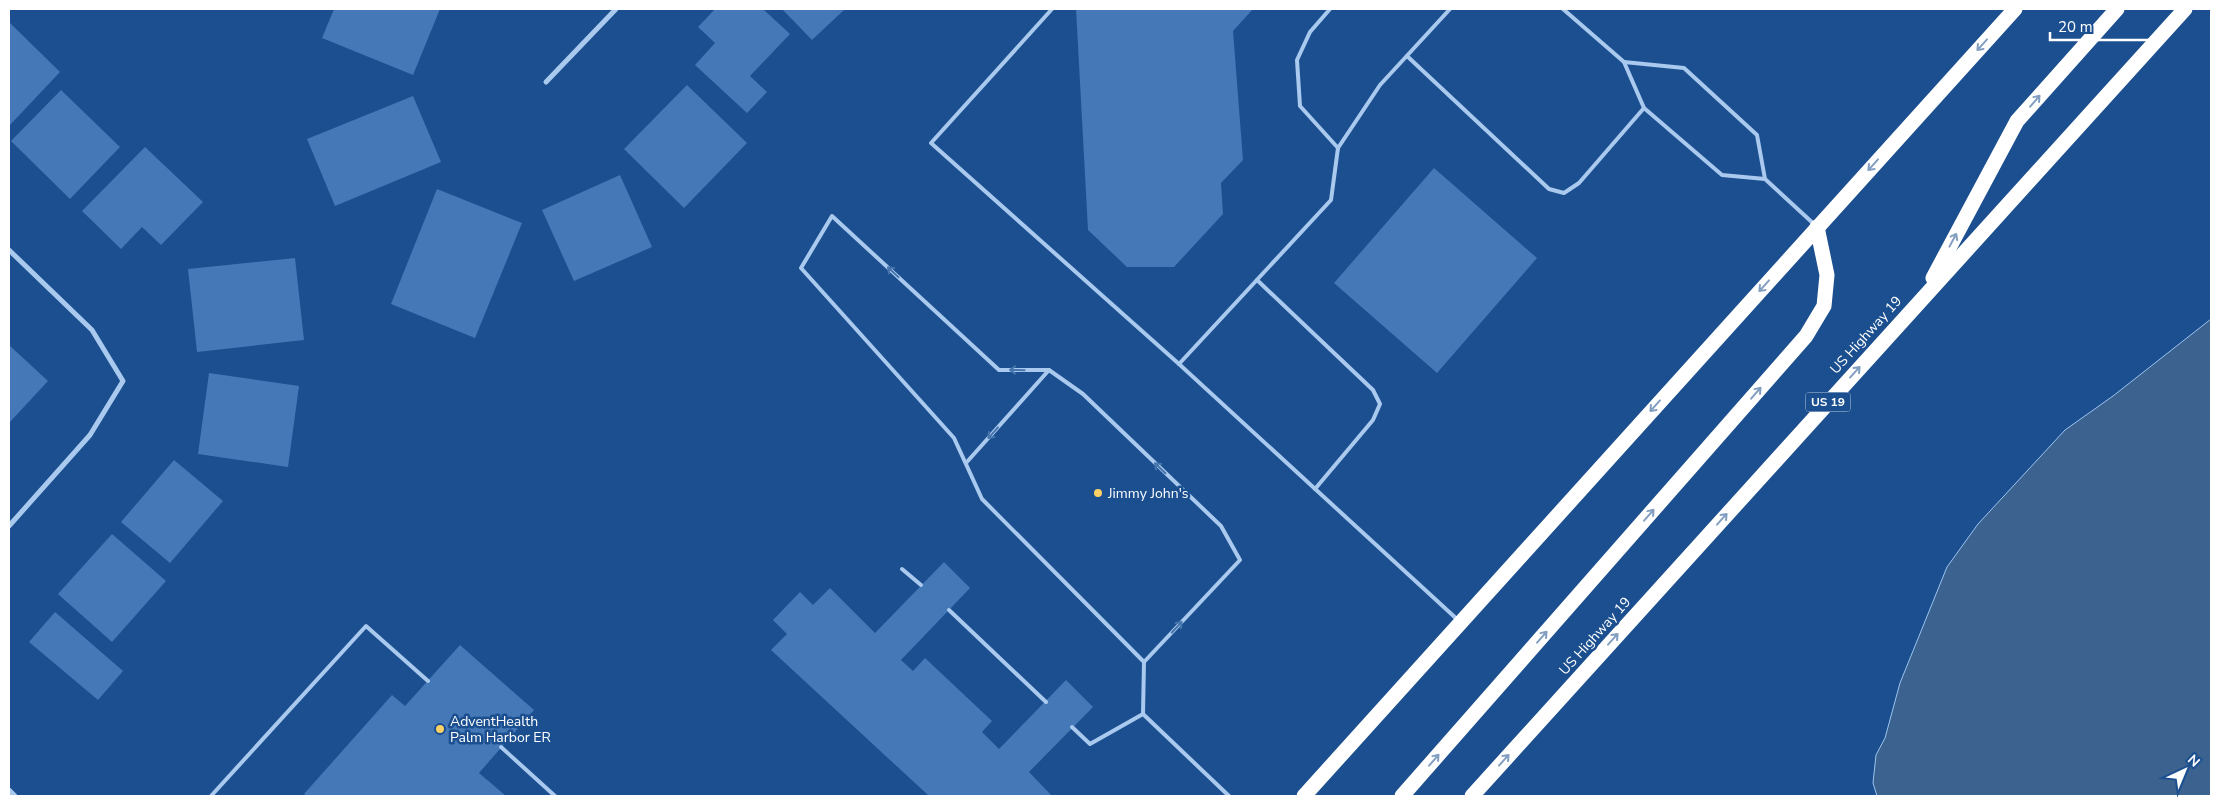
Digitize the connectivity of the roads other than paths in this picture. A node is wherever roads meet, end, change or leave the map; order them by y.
1 (616, 9) edge
2 (1052, 9) edge
3 (1330, 9) edge
4 (1450, 9) edge
5 (1564, 9) edge
6 (2015, 9) edge
7 (2117, 9) edge
8 (2185, 9) edge
9 (1407, 56) junction
10 (1624, 62) junction
11 (546, 82) dead end
12 (1644, 108) junction
13 (1338, 148) junction
14 (1765, 179) junction
15 (1817, 227) junction
16 (9, 250) edge
17 (1257, 280) junction
18 (1921, 299) junction
19 (1179, 364) junction
20 (1049, 370) junction
21 (966, 463) junction
22 (1315, 489) junction
23 (9, 526) edge
24 (902, 569) dead end
25 (921, 586) dead end
26 (949, 610) dead end
27 (1460, 623) junction
28 (1144, 662) junction
29 (428, 681) dead end
30 (1046, 702) dead end
31 (1143, 714) junction
32 (1072, 727) dead end
33 (501, 747) dead end
34 (9, 790) edge
35 (15, 796) edge
36 (211, 796) edge
37 (555, 796) edge
38 (1228, 796) edge
39 (1304, 796) edge
40 (1402, 796) edge
41 (1472, 796) edge

1 - 11 street
2 - 19 lane
3 - 13 lane
4 - 9 lane
5 - 10 lane
6 -> 15 highway
18 -> 7 highway
8 - 18 highway, US Highway 19 / US 19
9 - 12 lane
9 - 13 lane
10 - 12 lane
10 - 14 lane
12 - 14 lane
13 - 17 lane
14 - 15 lane
15 -> 27 highway
40 -> 15 highway
16 - 23 street
17 - 19 lane
17 - 22 lane
41 -> 18 highway, US Highway 19 / US 19
19 - 22 lane
20 -> 21 lane
20 -> 21 lane
28 -> 20 lane
21 - 28 lane
22 - 27 lane
24 - 25 lane
26 - 30 lane
27 - 39 highway
28 - 31 lane
29 - 36 lane
31 - 32 lane
31 - 38 lane
33 - 37 lane
34 - 35 street

